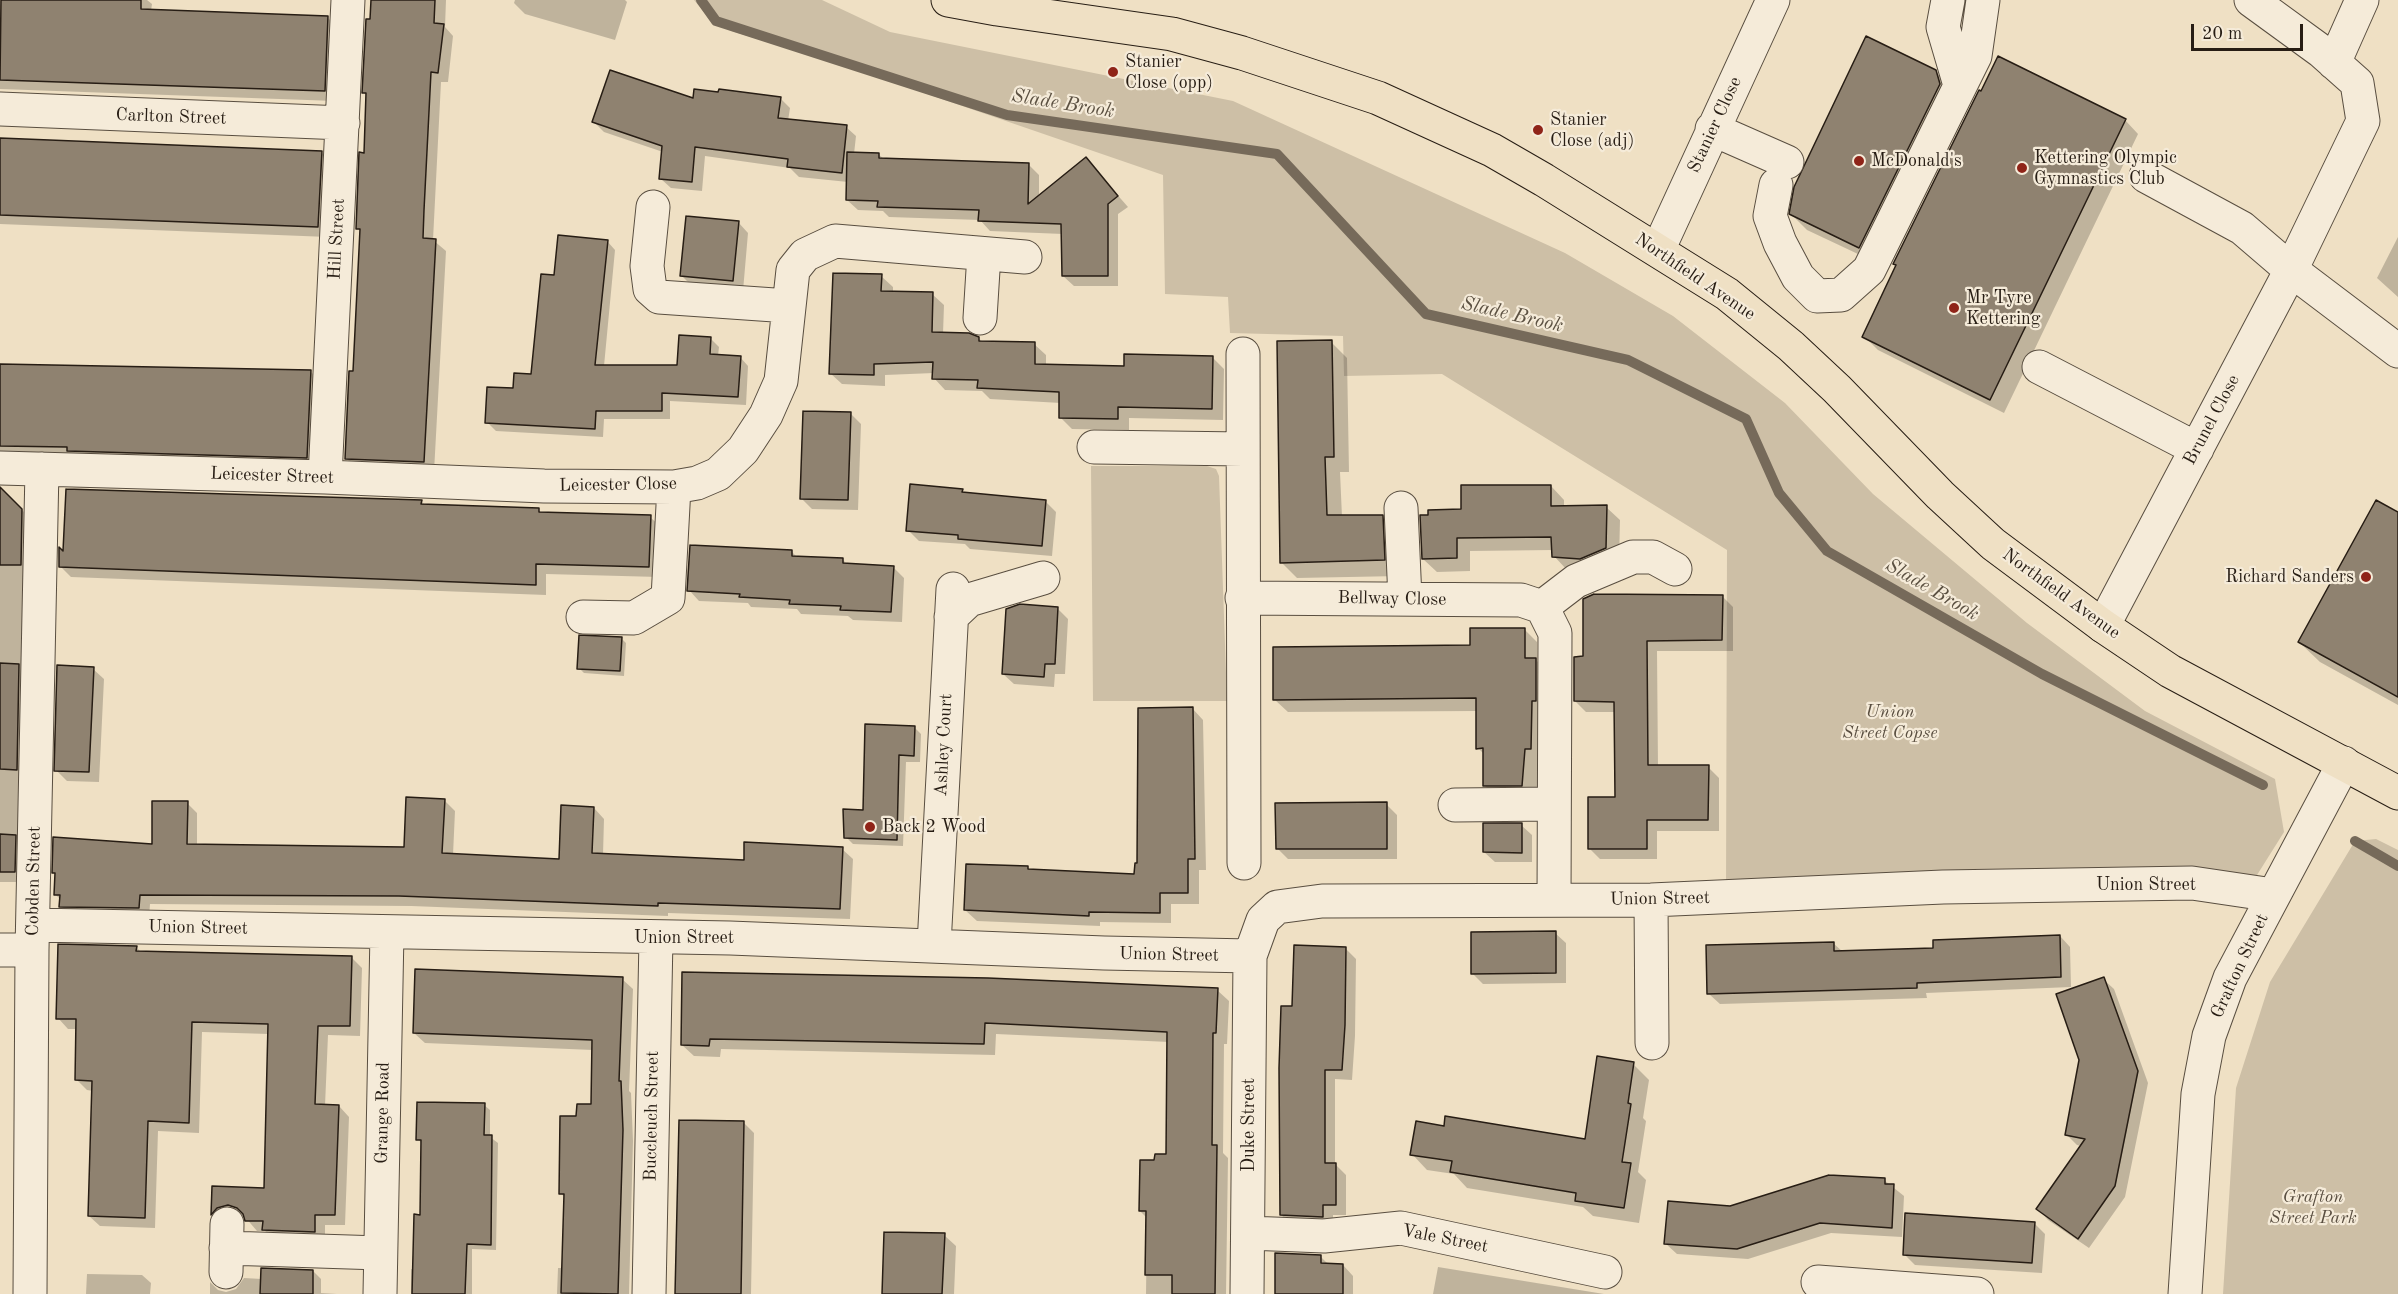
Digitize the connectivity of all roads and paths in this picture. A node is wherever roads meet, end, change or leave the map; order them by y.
1 (348, 0) edge
2 (948, 0) edge
3 (1773, 0) edge
4 (1948, 0) edge
5 (1983, 0) edge
6 (2251, 0) edge
7 (2362, 0) edge
8 (2334, 63) junction
9 (1960, 85) junction
10 (0, 109) edge
11 (343, 123) junction
12 (1712, 129) junction
13 (2146, 176) dead end
14 (653, 207) dead end
15 (1658, 250) junction
16 (984, 254) junction
17 (1026, 257) dead end
18 (2291, 270) junction
19 (789, 306) junction
20 (980, 318) dead end
21 (2398, 351) edge
22 (1243, 354) dead end
23 (2039, 367) dead end
24 (1094, 447) dead end
25 (1243, 449) junction
26 (2197, 449) junction
27 (0, 468) edge
28 (42, 469) junction
29 (326, 477) junction
30 (544, 486) joint
31 (674, 487) junction
32 (1401, 508) dead end
33 (1675, 569) dead end
34 (1043, 579) dead end
35 (1242, 598) junction
36 (1405, 599) junction
37 (1542, 607) junction
38 (583, 617) dead end
39 (2103, 626) junction
40 (2344, 763) junction
41 (2398, 793) edge
42 (1553, 804) junction
43 (1455, 805) dead end
44 (1244, 863) dead end
45 (2273, 895) junction
46 (1554, 900) junction
47 (1651, 900) junction
48 (387, 932) junction
49 (33, 938) junction
50 (656, 938) junction
51 (934, 945) junction
52 (0, 950) edge
53 (1250, 956) junction
54 (1652, 1043) dead end
55 (1248, 1233) junction
56 (226, 1248) dead end
57 (380, 1253) junction
58 (1605, 1272) dead end
59 (1818, 1282) dead end
60 (30, 1294) edge
61 (380, 1294) edge
62 (650, 1294) edge
63 (1247, 1294) edge
64 (1977, 1294) edge
65 (2185, 1294) edge

1 - 11 street, Hill Street
2 - 15 main road, Northfield Avenue
3 - 12 street, Stanier Close
4 - 9 street
5 - 9 street
6 - 8 street, Brunel Close
7 - 8 street
8 - 18 street, Brunel Close
9 - 12 street
10 - 11 street, Carlton Street
11 - 29 street, Hill Street
12 - 15 street, Stanier Close
13 - 18 street
14 - 19 street
15 - 39 main road, Northfield Avenue
16 - 17 street, Leicester Close
16 - 19 street, Leicester Close
16 - 20 street
18 - 21 street
18 - 26 street, Brunel Close
19 - 31 street, Leicester Close
22 - 25 street
23 - 26 street
24 - 25 street
25 - 35 street
26 - 39 street, Brunel Close
27 - 28 street, Leicester Street
28 - 29 street, Leicester Street
28 - 49 street, Cobden Street
29 - 30 street, Leicester Street
30 - 31 street, Leicester Close
31 - 38 street
32 - 36 street
33 - 37 street
34 - 51 street, Ashley Court
35 - 36 street, Bellway Close
35 - 44 street
36 - 37 street, Bellway Close
37 - 42 street
39 - 40 main road, Northfield Avenue
40 - 41 main road, Northfield Avenue
40 - 45 street, Grafton Street
42 - 43 street
42 - 46 street
45 - 47 street, Union Street
45 - 65 street, Grafton Street
46 - 47 street, Union Street
46 - 53 street, Union Street
47 - 54 street
48 - 49 street, Union Street
48 - 50 street, Union Street
48 - 57 street, Grange Road
49 - 52 street, Union Street
49 - 60 street, Cobden Street
50 - 51 street, Union Street
50 - 62 street, Buccleuch Street
51 - 53 street, Union Street
53 - 55 street, Duke Street
55 - 58 street, Vale Street
55 - 63 street, Duke Street
56 - 57 street
57 - 61 street, Grange Road
59 - 64 street

